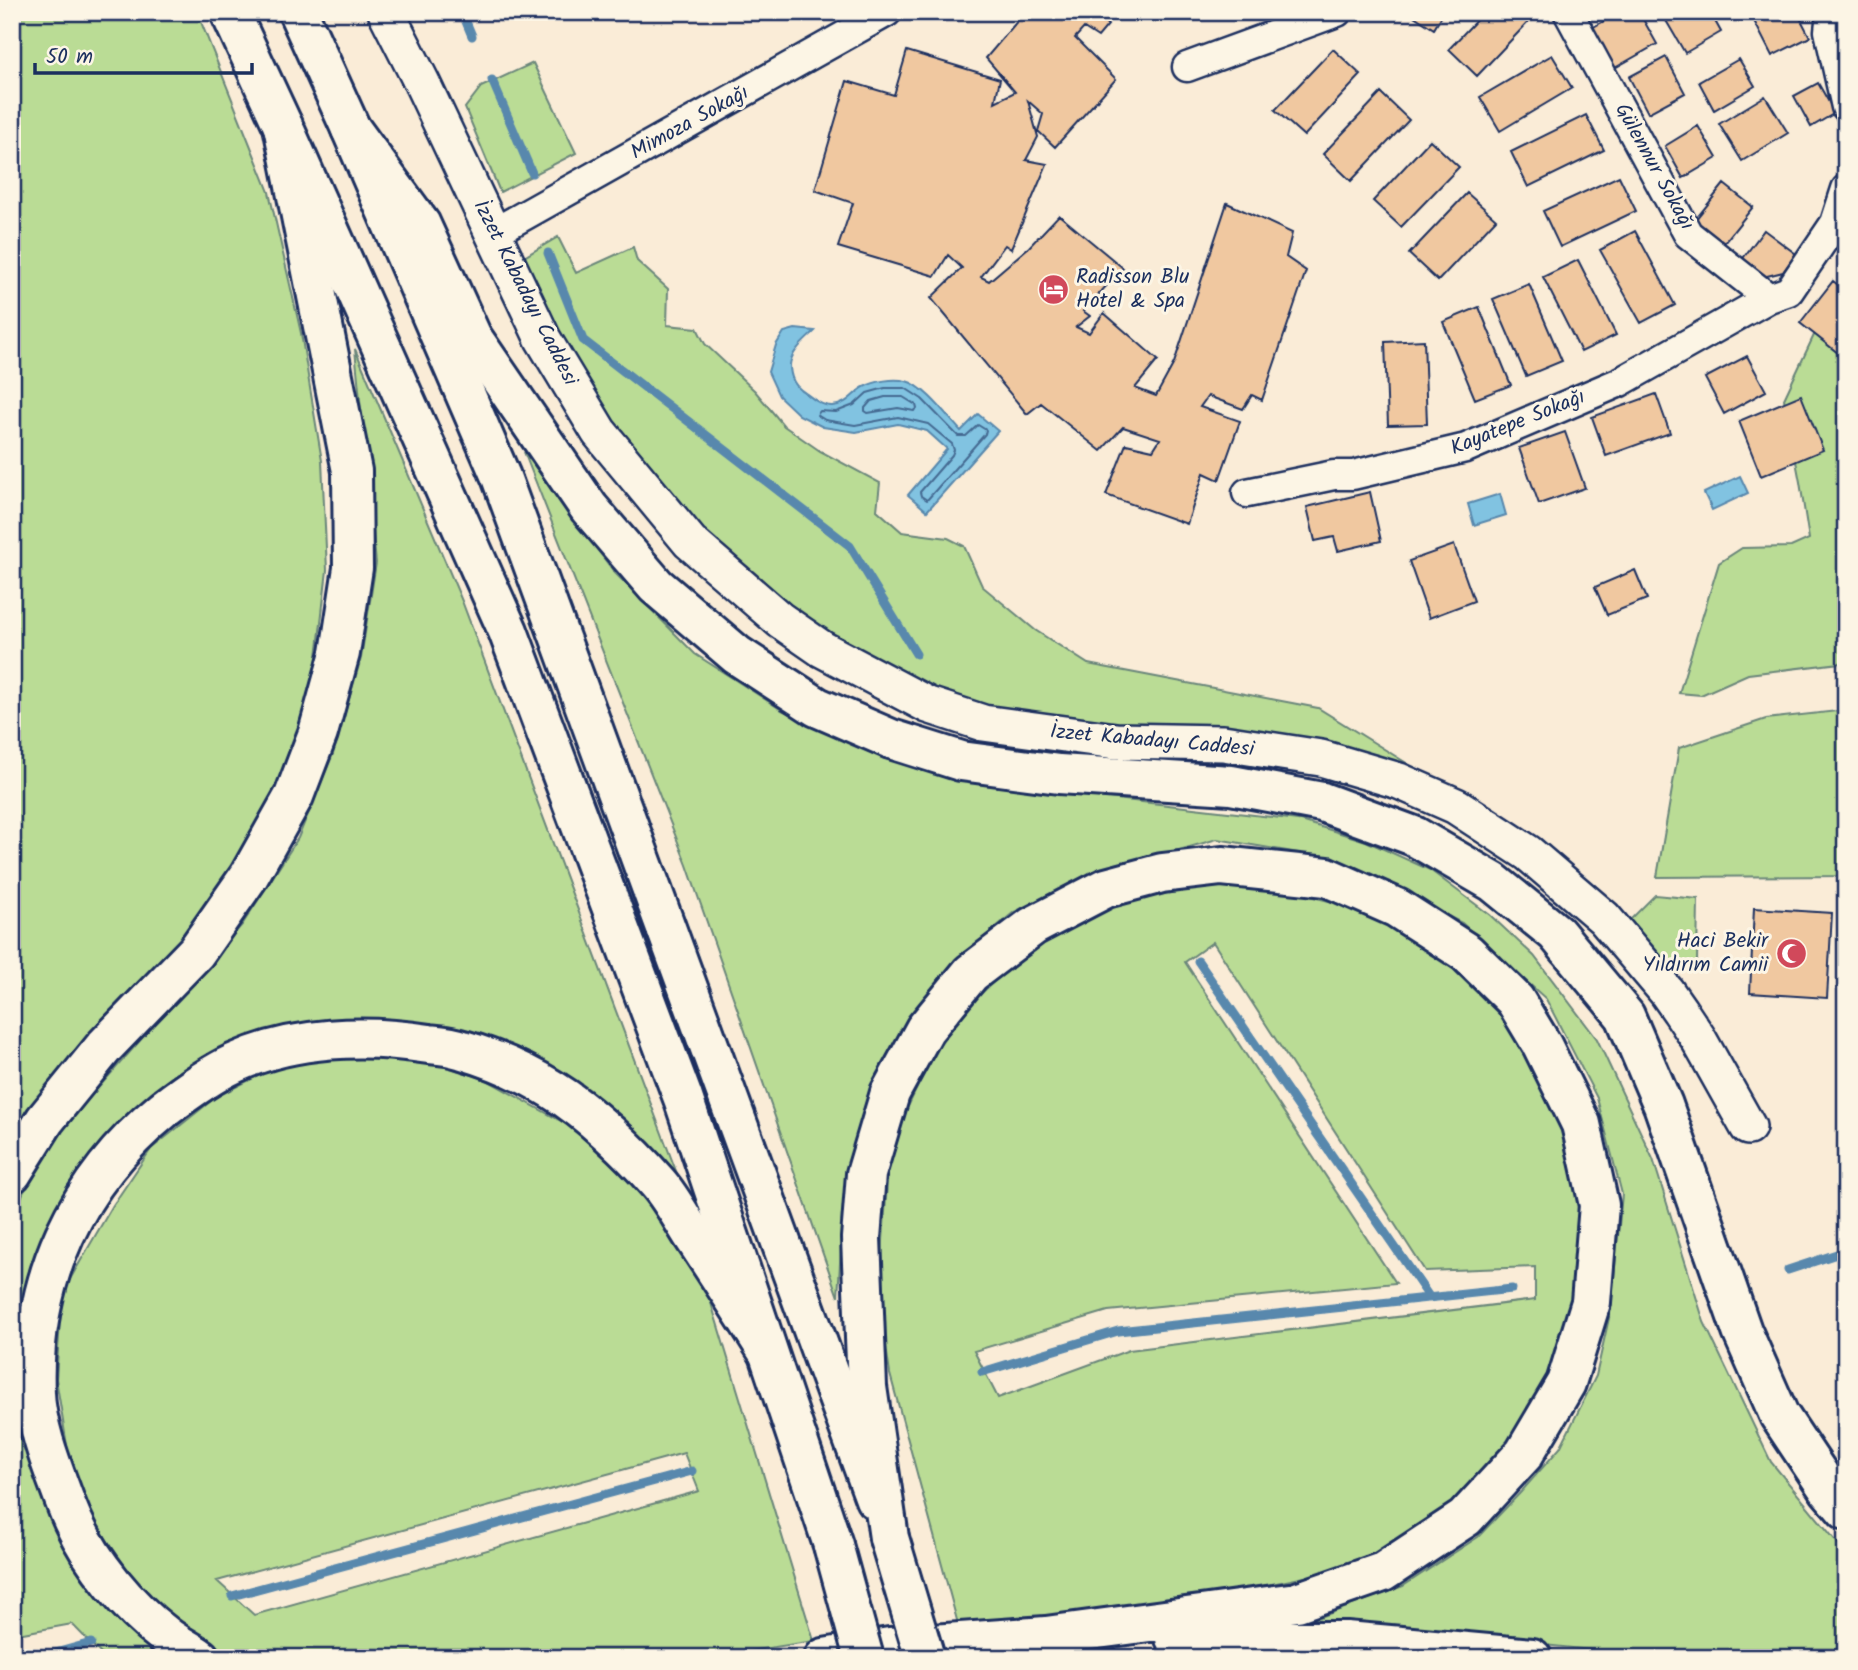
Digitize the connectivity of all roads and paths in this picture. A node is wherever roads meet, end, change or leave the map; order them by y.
1 (230, 12) edge
2 (298, 12) edge
3 (386, 12) edge
4 (887, 12) edge
5 (1337, 12) edge
6 (1568, 12) edge
7 (1831, 12) edge
8 (1187, 67) dead end
9 (1846, 107) edge
10 (283, 126) junction
11 (351, 129) junction
12 (1846, 189) edge
13 (493, 233) junction
14 (1769, 298) junction
15 (1247, 493) dead end
16 (1748, 1127) dead end
17 (12, 1173) edge
18 (766, 1349) junction
19 (1846, 1510) edge
20 (889, 1538) junction
21 (1046, 1636) junction
22 (200, 1658) edge
23 (824, 1658) edge
24 (864, 1658) edge
25 (925, 1658) edge
26 (1532, 1658) edge

1 - 10 main road
2 - 11 main road
3 - 13 street, İzzet Kabadayı Caddesi
4 - 13 street, Mimoza Sokağı
5 - 8 street
6 - 14 street, Gülennur Sokağı
7 - 9 street
10 - 17 main road
10 - 18 main road
11 - 19 main road
11 - 20 main road
12 - 14 street, Kayatepe Sokağı
13 - 16 street, İzzet Kabadayı Caddesi
14 - 15 street, Kayatepe Sokağı
18 - 22 main road
18 - 24 main road, bridge
20 - 21 main road
20 - 25 main road, bridge
21 - 23 main road
21 - 26 main road

